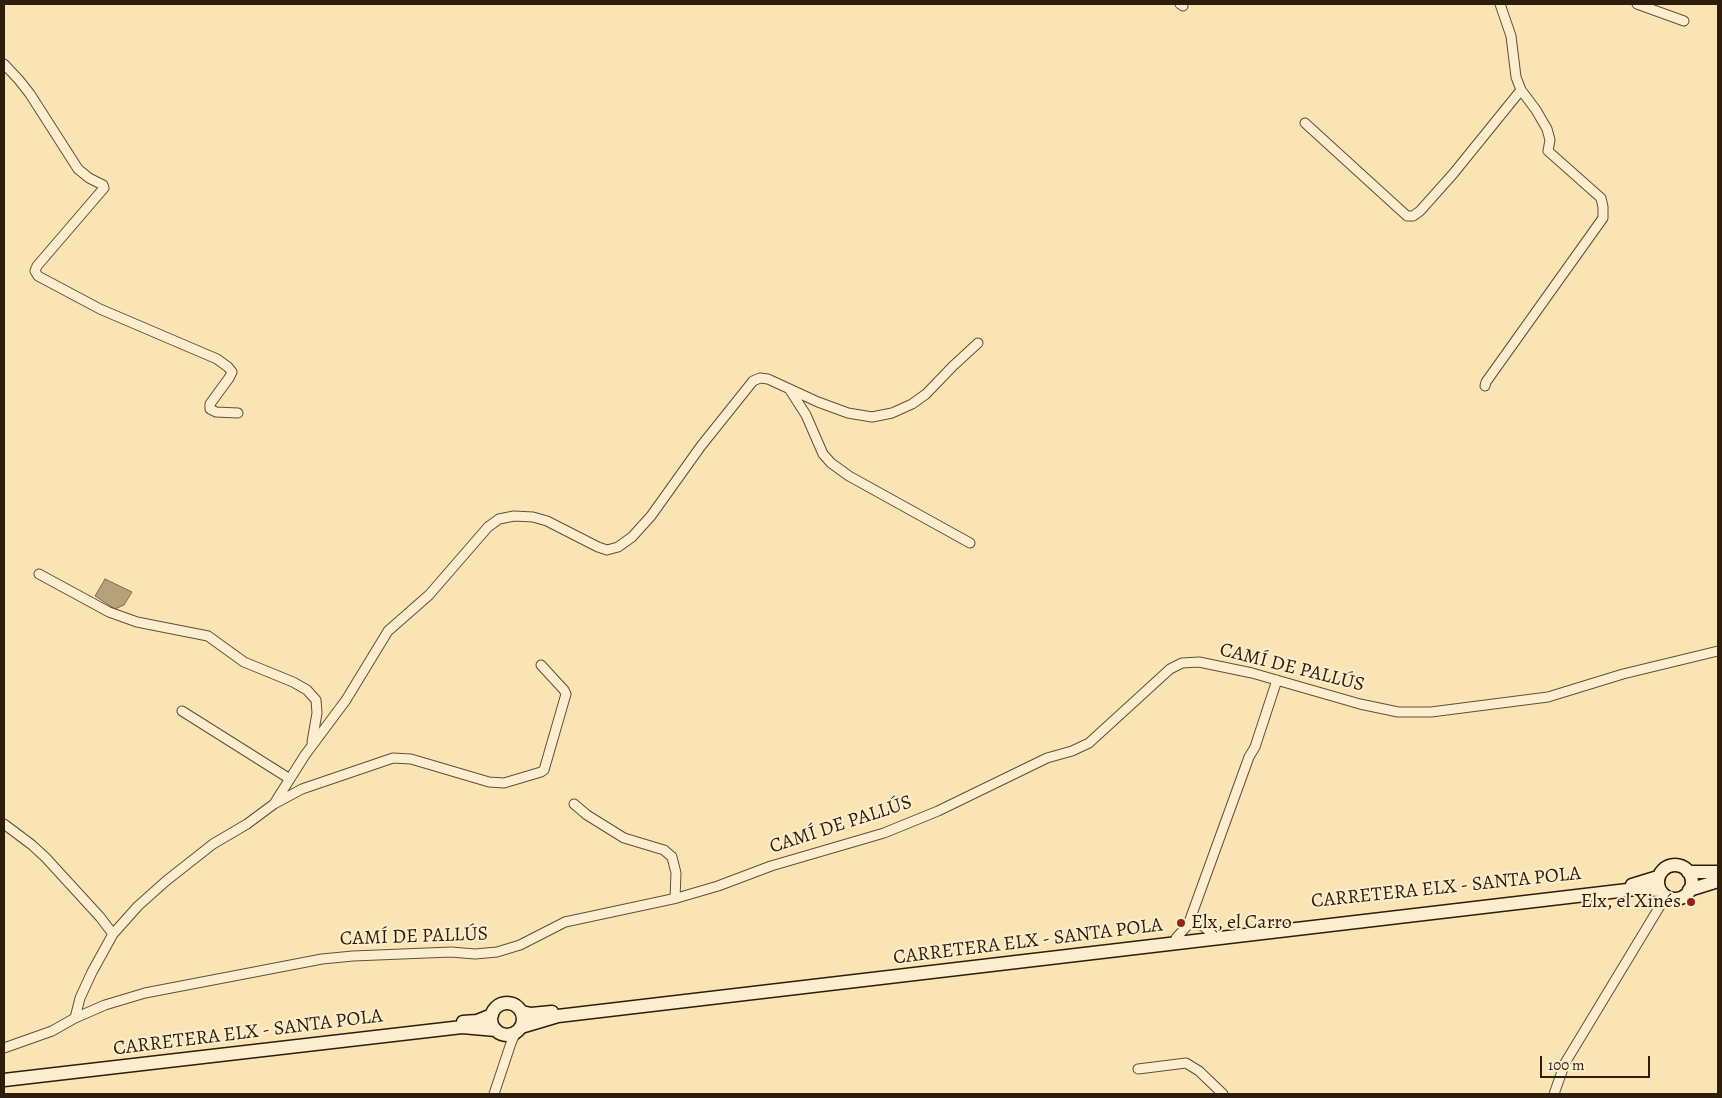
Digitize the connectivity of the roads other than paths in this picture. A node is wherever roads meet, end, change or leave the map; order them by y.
1 (1500, 4) edge
2 (1637, 4) edge
3 (1684, 20) dead end
4 (4, 64) edge
5 (1521, 90) junction
6 (1305, 123) dead end
7 (978, 343) dead end
8 (1485, 386) dead end
9 (790, 389) junction
10 (238, 413) dead end
11 (970, 543) dead end
12 (38, 574) dead end
13 (1718, 651) edge
14 (541, 665) dead end
15 (1277, 680) junction
16 (182, 711) dead end
17 (311, 747) junction
18 (290, 779) junction
19 (274, 804) junction
20 (574, 804) dead end
21 (4, 824) edge
22 (1688, 872) junction
23 (1718, 872) edge
24 (1718, 881) edge
25 (1661, 888) junction
26 (1689, 890) junction
27 (675, 898) junction
28 (1188, 925) junction
29 (113, 934) junction
30 (1212, 934) junction
31 (1176, 938) junction
32 (522, 1012) junction
33 (492, 1015) junction
34 (75, 1018) junction
35 (510, 1033) junction
36 (4, 1048) edge
37 (1138, 1069) dead end
38 (4, 1075) edge
39 (4, 1080) edge
40 (494, 1094) edge
41 (1223, 1094) edge
42 (1554, 1094) edge

1 - 5 street
2 - 3 street
4 - 10 street
5 - 6 street
5 - 8 street
7 - 9 street
9 - 11 street
9 - 17 street
12 - 17 street
13 - 15 street, CAMÍ DE PALLÚS
14 - 19 street
15 - 27 street, CAMÍ DE PALLÚS
15 - 28 street
16 - 18 street
17 - 18 street
18 - 19 street
19 - 29 street
20 - 27 street
21 - 29 street
22 - 23 main road
22 - 25 main road
22 - 26 main road
24 - 26 main road
25 - 26 main road
25 - 30 main road, CARRETERA ELX - SANTA POLA
25 - 35 main road, CARRETERA ELX - SANTA POLA
25 - 42 street
27 - 34 street, CAMÍ DE PALLÚS
28 - 30 street
28 - 31 street
29 - 34 street
30 - 31 main road, CARRETERA ELX - SANTA POLA
31 - 32 main road, CARRETERA ELX - SANTA POLA
32 - 33 main road
32 - 35 main road
33 - 35 main road
33 - 38 main road, CARRETERA ELX - SANTA POLA
34 - 36 street, CAMÍ DE PALLÚS
35 - 39 main road, CARRETERA ELX - SANTA POLA
35 - 40 street
37 - 41 street

